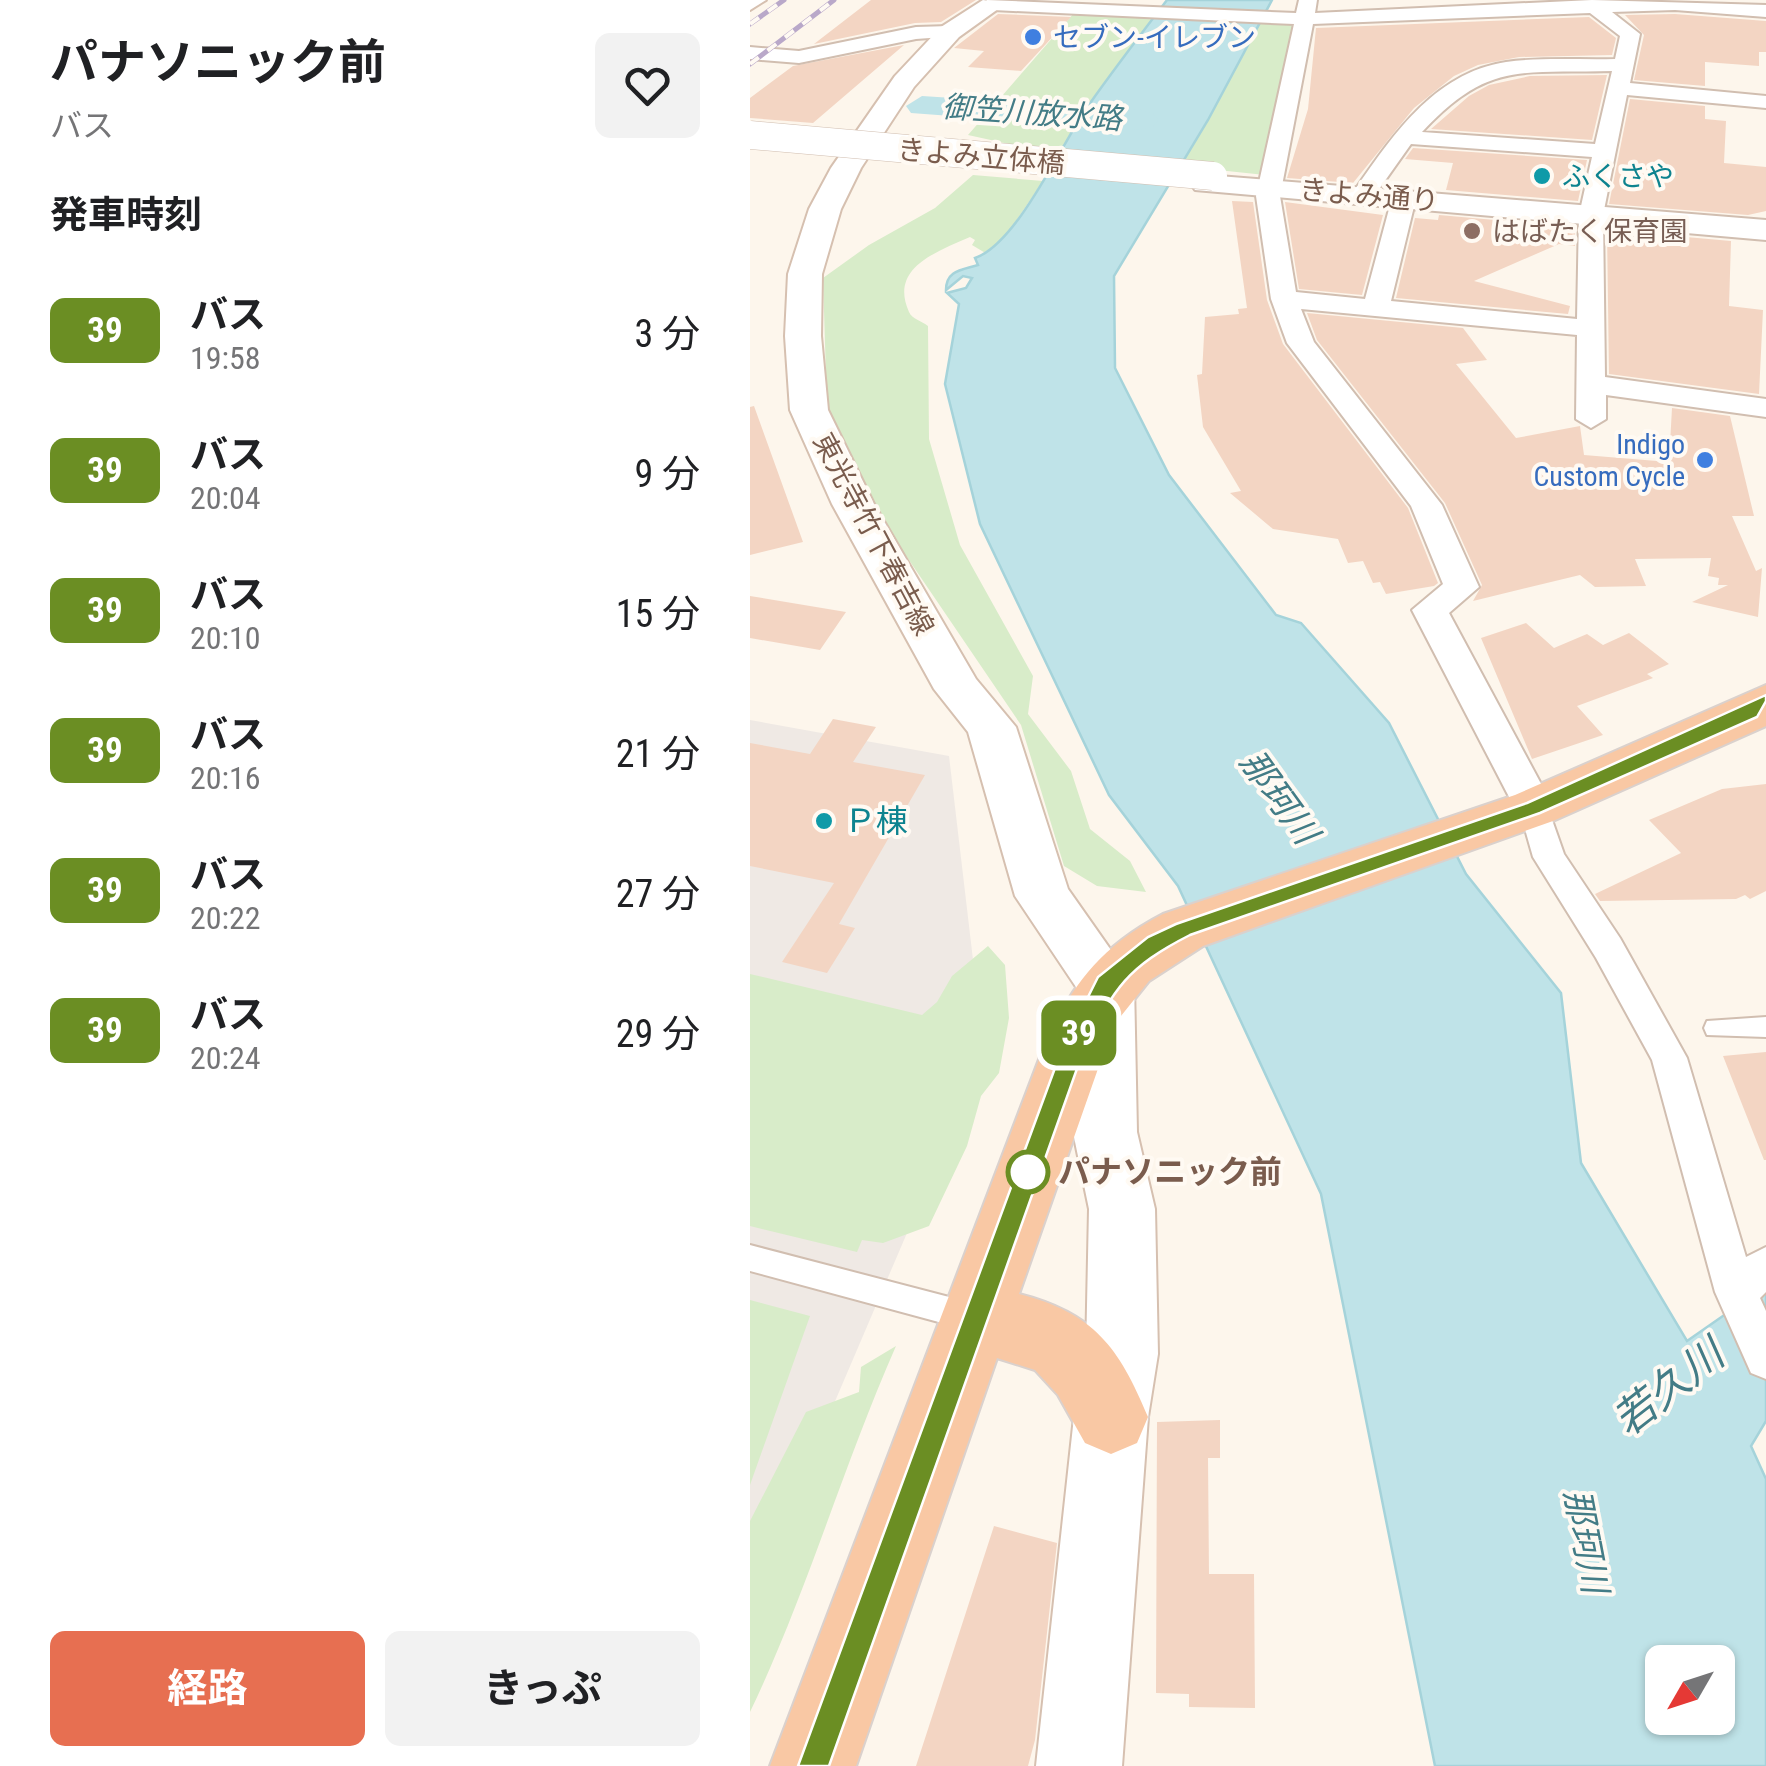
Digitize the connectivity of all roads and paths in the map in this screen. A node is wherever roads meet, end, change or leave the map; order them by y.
1 (990, 1) edge
2 (1592, 6) junction
3 (1766, 11) edge
4 (1298, 13) edge
5 (950, 32) junction
6 (750, 54) edge
7 (1625, 65) junction
8 (1622, 88) junction
9 (1766, 102) edge
10 (750, 135) edge
11 (1406, 137) junction
12 (750, 144) edge
13 (1606, 152) junction
14 (1209, 180) junction
15 (1271, 186) junction
16 (1364, 194) junction
17 (1404, 198) junction
18 (1592, 215) junction
19 (1766, 230) edge
20 (1284, 299) junction
21 (1376, 308) junction
22 (1589, 328) junction
23 (1591, 384) junction
24 (1766, 408) edge
25 (1591, 418) dead end
26 (1766, 701) edge
27 (1514, 814) junction
28 (1130, 963) junction
29 (1766, 1027) edge
30 (1716, 1028) dead end
31 (750, 1258) edge
32 (1749, 1289) edge
33 (975, 1318) junction
34 (1766, 1358) edge
35 (1111, 1417) junction
36 (813, 1766) edge
37 (1080, 1766) edge

1 - 4 street
1 - 5 main road, 東光寺竹下春吉線
2 - 3 street
2 - 4 street
2 - 7 street
4 - 15 street
5 - 6 street
5 - 28 main road, 東光寺竹下春吉線
7 - 8 street
7 - 11 street
8 - 9 street
8 - 13 street
10 - 14 main road, きよみ立体橋, bridge
11 - 13 street
11 - 16 street
12 - 14 main road, きよみ立体橋
13 - 18 street
14 - 15 main road, きよみ通り
15 - 16 main road, きよみ通り
15 - 20 street
16 - 17 main road, きよみ通り
17 - 18 main road, きよみ通り
17 - 21 street
18 - 19 main road, きよみ通り
18 - 22 street
20 - 21 street
20 - 27 street
21 - 22 street
22 - 23 street
23 - 24 street
23 - 25 street
26 - 27 highway
27 - 28 highway
27 - 32 street
28 - 33 highway
28 - 35 main road
29 - 30 lane
31 - 33 lane
32 - 34 street
33 - 35 highway
33 - 36 highway
35 - 37 main road

